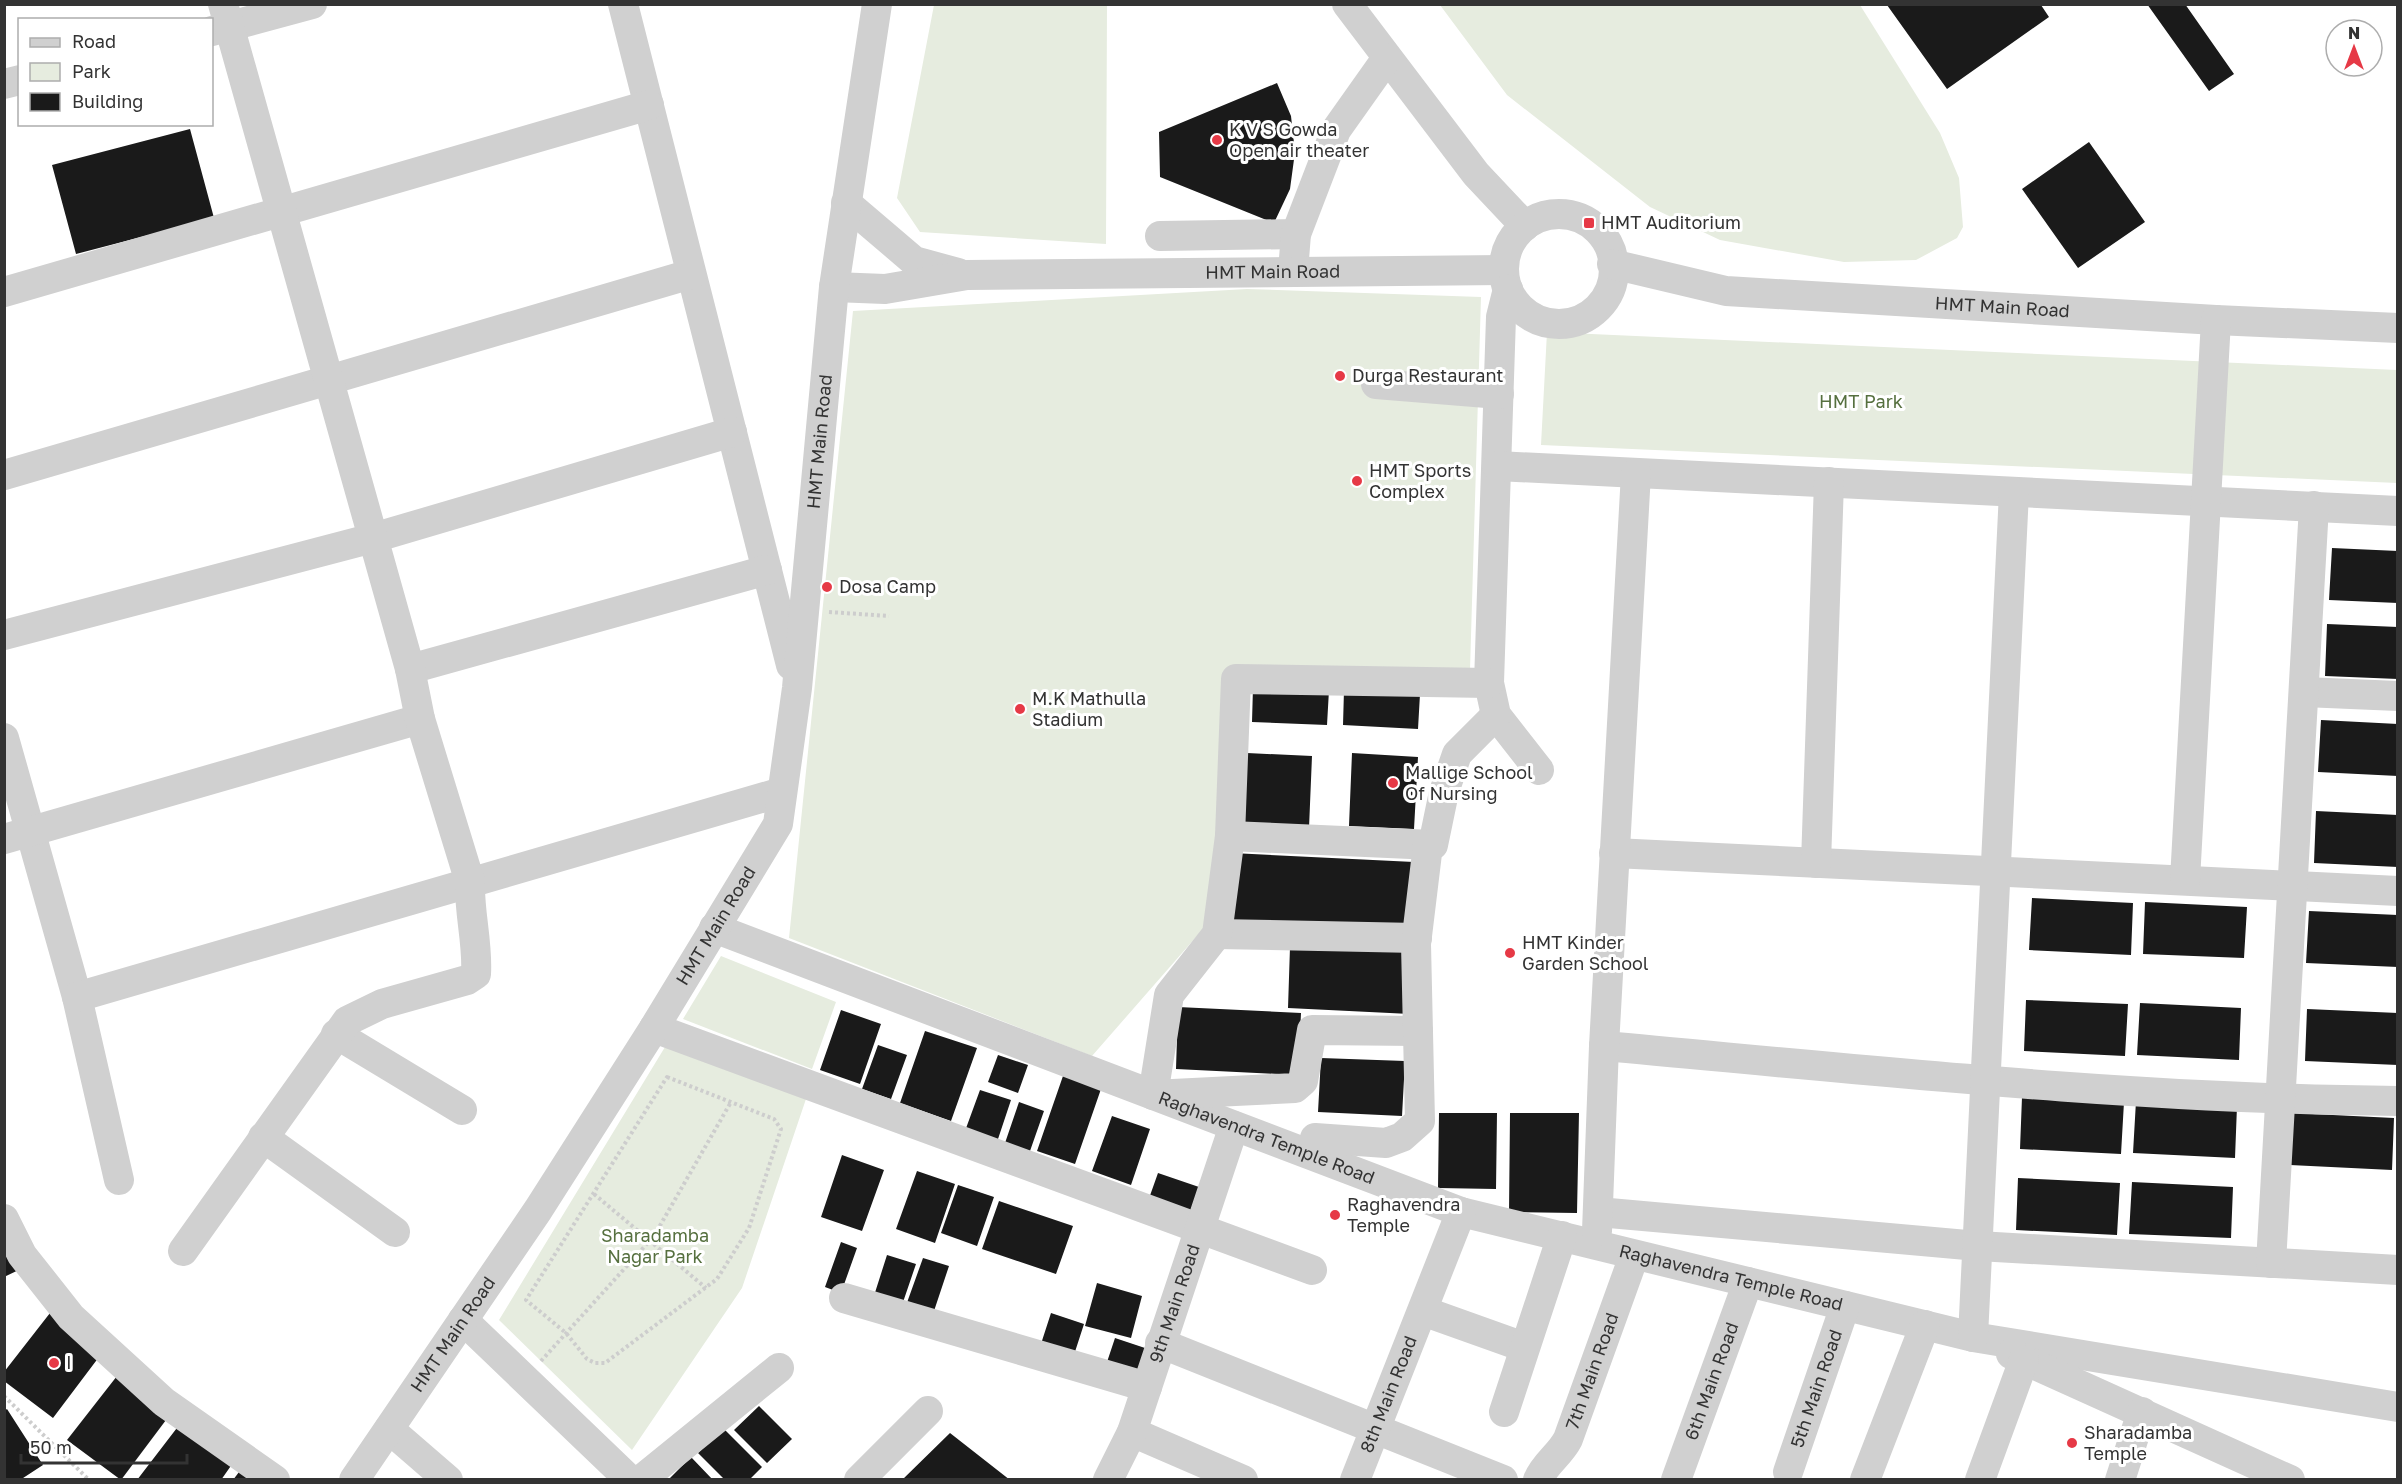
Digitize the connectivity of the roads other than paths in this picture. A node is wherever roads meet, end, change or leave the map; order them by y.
1 (312, 4) edge
2 (623, 4) edge
3 (878, 4) edge
4 (1347, 4) edge
5 (221, 21) edge
6 (1387, 58) junction
7 (649, 105) junction
8 (846, 203) junction
9 (282, 213) junction
10 (1525, 226) junction
11 (1296, 234) junction
12 (1160, 236) dead end
13 (1612, 264) junction
14 (1293, 271) junction
15 (691, 273) junction
16 (967, 275) junction
17 (1506, 280) junction
18 (834, 287) junction
19 (4, 292) edge
20 (2216, 320) junction
21 (2397, 328) edge
22 (329, 381) junction
23 (1376, 384) dead end
24 (1499, 394) junction
25 (732, 432) junction
26 (1497, 466) junction
27 (1636, 473) junction
28 (4, 475) edge
29 (1829, 482) junction
30 (2014, 492) junction
31 (2205, 501) junction
32 (2314, 506) junction
33 (2397, 510) edge
34 (373, 538) junction
35 (767, 570) junction
36 (4, 635) edge
37 (410, 669) junction
38 (1489, 683) junction
39 (797, 688) junction
40 (2304, 692) junction
41 (2397, 696) edge
42 (1496, 715) junction
43 (420, 719) junction
44 (4, 738) edge
45 (1539, 770) dead end
46 (782, 792) junction
47 (18, 835) edge
48 (1230, 836) junction
49 (1428, 845) junction
50 (1614, 854) junction
51 (1816, 863) junction
52 (1995, 872) junction
53 (2185, 880) junction
54 (470, 882) junction
55 (2292, 886) junction
56 (2397, 891) edge
57 (714, 928) junction
58 (1217, 934) junction
59 (1417, 938) junction
60 (77, 997) junction
61 (654, 1028) junction
62 (1418, 1031) junction
63 (336, 1034) junction
64 (1604, 1046) junction
65 (1984, 1081) junction
66 (1154, 1095) junction
67 (2280, 1100) junction
68 (2397, 1101) edge
69 (462, 1110) dead end
70 (1234, 1126) junction
71 (263, 1137) junction
72 (1315, 1138) dead end
73 (120, 1180) dead end
74 (1461, 1212) junction
75 (1598, 1212) junction
76 (4, 1220) edge
77 (1201, 1229) junction
78 (395, 1232) dead end
79 (1562, 1236) junction
80 (1597, 1245) junction
81 (1978, 1246) junction
82 (183, 1251) dead end
83 (1634, 1256) junction
84 (2271, 1263) junction
85 (1312, 1270) dead end
86 (2397, 1270) edge
87 (1748, 1282) junction
88 (844, 1298) dead end
89 (1845, 1306) junction
90 (1424, 1311) junction
91 (463, 1320) junction
92 (1925, 1325) junction
93 (1973, 1337) junction
94 (1160, 1343) junction
95 (1524, 1347) junction
96 (2024, 1360) junction
97 (779, 1368) dead end
98 (1147, 1387) junction
99 (2397, 1407) edge
100 (928, 1411) dead end
101 (1504, 1412) dead end
102 (2142, 1412) junction
103 (389, 1429) junction
104 (1376, 1429) junction
105 (1132, 1432) junction
106 (2239, 1469) edge
107 (1788, 1472) dead end
108 (274, 1479) edge
109 (354, 1479) edge
110 (448, 1479) edge
111 (630, 1479) edge
112 (641, 1479) edge
113 (859, 1479) edge
114 (1110, 1479) edge
115 (1243, 1479) edge
116 (1355, 1479) edge
117 (1503, 1479) edge
118 (1538, 1479) edge
119 (1676, 1479) edge
120 (1865, 1479) edge
121 (1980, 1479) edge
122 (2120, 1479) edge
123 (2290, 1479) edge

1 - 5 street
2 - 7 street
3 - 8 street, HMT Main Road
4 - 6 street
5 - 9 street
6 - 10 street
6 - 11 street
7 - 9 street
7 - 15 street
8 - 16 street, HMT Main Road
8 - 18 street, HMT Main Road
9 - 19 street
9 - 22 street
10 - 13 street
10 - 17 street
11 - 12 street
11 - 14 street
13 - 17 street
13 - 20 street, HMT Main Road
14 - 16 street, HMT Main Road
14 - 17 street, HMT Main Road
15 - 22 street
15 - 25 street
16 - 18 street, HMT Main Road
17 - 24 street
18 - 39 street, HMT Main Road
20 - 21 street, HMT Main Road
20 - 31 street
22 - 28 street
22 - 34 street
23 - 24 street
24 - 26 street
25 - 34 street
25 - 35 street
26 - 27 street
26 - 38 street
27 - 29 street
27 - 50 street
29 - 30 street
29 - 51 street
30 - 31 street
30 - 52 street
31 - 32 street
31 - 53 street
32 - 33 street
32 - 40 street
34 - 36 street
34 - 37 street
35 - 37 street
35 - 39 street
37 - 43 street
38 - 42 street
38 - 48 street
39 - 46 street, HMT Main Road
40 - 41 street
40 - 55 street
42 - 45 street
42 - 49 street
43 - 47 street
43 - 54 street
44 - 47 street
46 - 54 street
46 - 57 street, HMT Main Road
47 - 60 street
48 - 49 street
48 - 58 street
49 - 59 street
50 - 51 street
50 - 64 street
51 - 52 street
52 - 53 street
52 - 65 street
53 - 55 street
54 - 60 street
54 - 63 street
55 - 56 street
55 - 67 street
57 - 61 street, HMT Main Road
57 - 66 street, Raghavendra Temple Road
58 - 59 street
58 - 66 street
59 - 62 street
60 - 73 street
61 - 77 street
61 - 91 street, HMT Main Road
62 - 66 street
62 - 72 street
63 - 69 street
63 - 71 street
64 - 65 street
64 - 75 street
65 - 67 street
65 - 81 street
66 - 70 street, Raghavendra Temple Road
67 - 68 street
67 - 84 street
70 - 74 street, Raghavendra Temple Road
70 - 77 street, 9th Main Road
71 - 78 street
71 - 82 street
74 - 79 street, Raghavendra Temple Road
74 - 90 street, 8th Main Road
75 - 80 street
75 - 81 street
76 - 108 street
77 - 85 street
77 - 94 street, 9th Main Road
79 - 80 street, Raghavendra Temple Road
79 - 95 street
80 - 83 street, Raghavendra Temple Road
81 - 84 street
81 - 93 street
83 - 87 street, Raghavendra Temple Road
83 - 118 street, 7th Main Road
84 - 86 street
87 - 89 street, Raghavendra Temple Road
87 - 119 street, 6th Main Road
88 - 98 street
89 - 92 street, Raghavendra Temple Road
89 - 107 street, 5th Main Road
90 - 95 street
90 - 104 street, 8th Main Road
91 - 103 street, HMT Main Road
91 - 111 street
92 - 93 street, Raghavendra Temple Road
92 - 120 street
93 - 96 street
93 - 99 street
94 - 98 street, 9th Main Road
94 - 104 street
95 - 101 street
96 - 102 street
96 - 121 street
97 - 112 street
98 - 105 street, 9th Main Road
100 - 113 street
102 - 106 street
102 - 122 street
103 - 109 street, HMT Main Road
103 - 110 street
104 - 116 street, 8th Main Road
104 - 117 street
105 - 114 street, 9th Main Road
105 - 115 street
106 - 123 street

